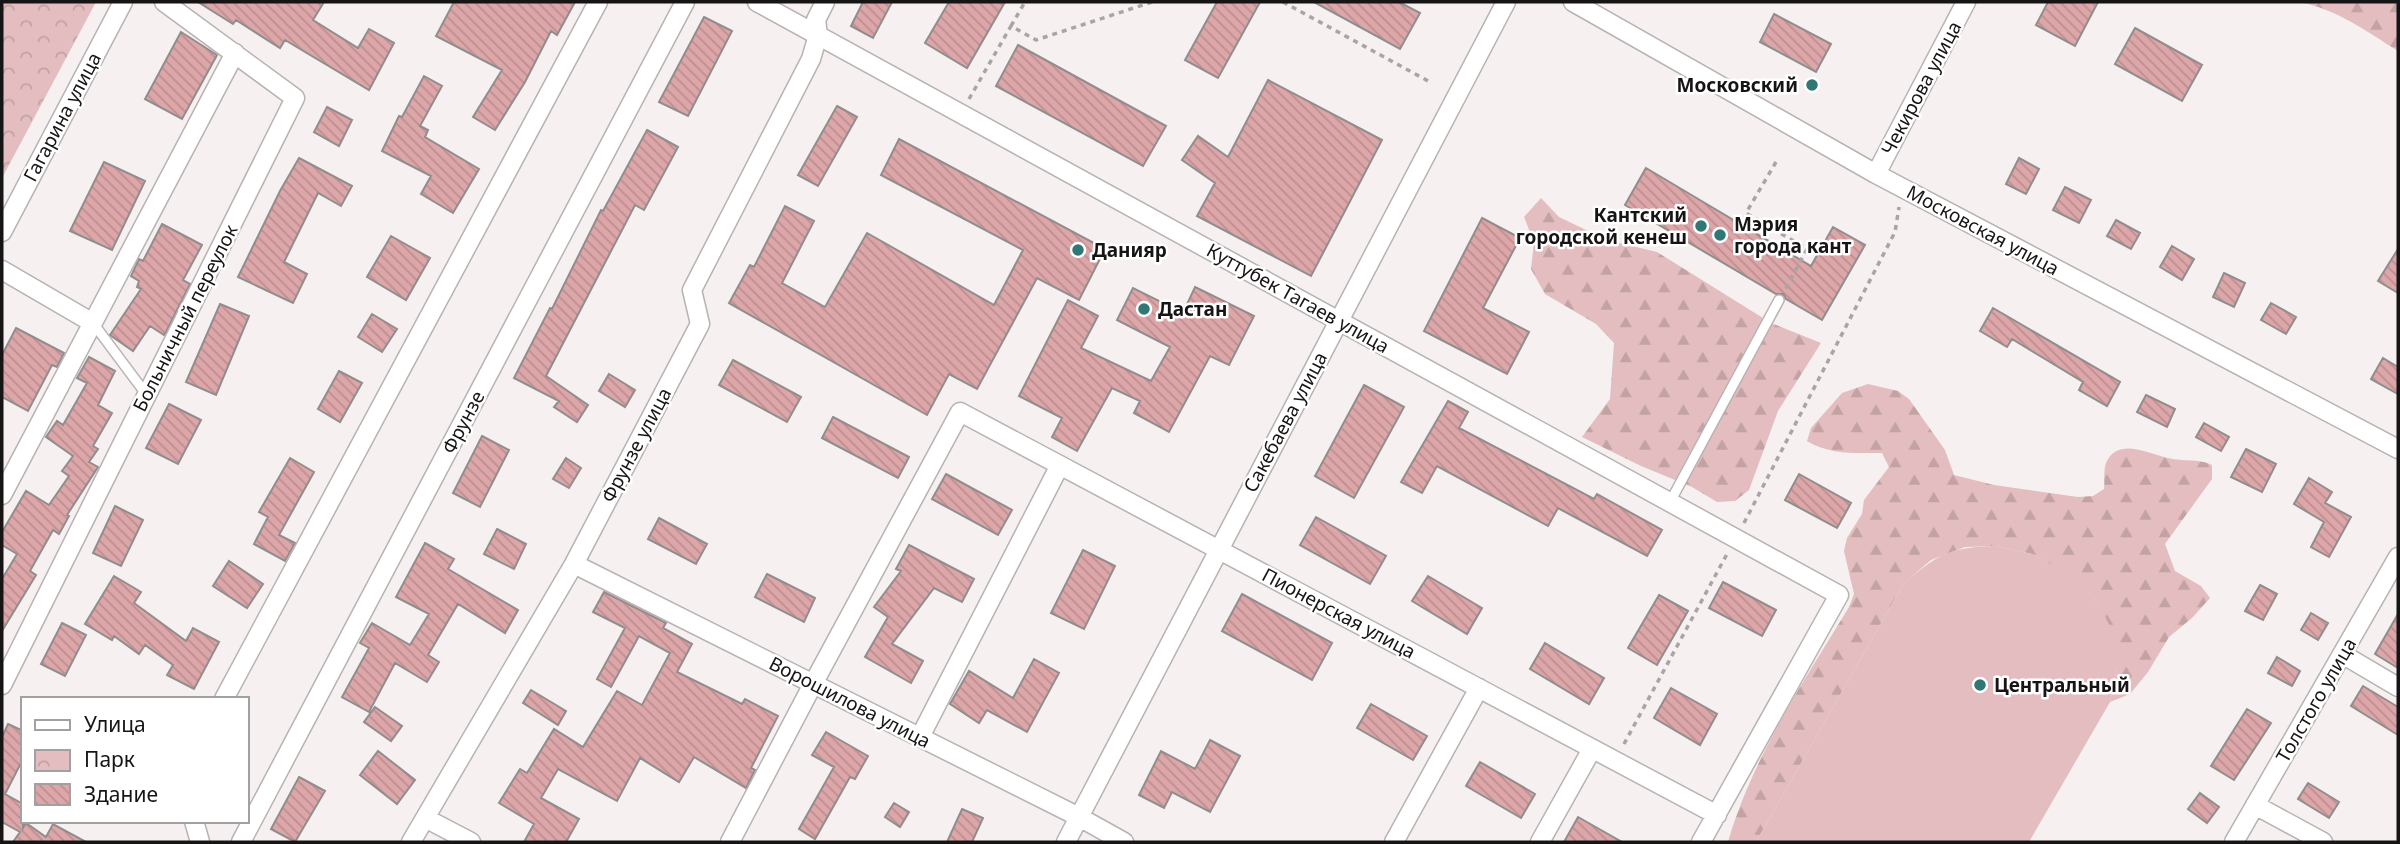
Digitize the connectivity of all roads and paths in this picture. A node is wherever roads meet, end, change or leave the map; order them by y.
1 (123, 2) edge
2 (164, 2) edge
3 (598, 2) edge
4 (685, 2) edge
5 (757, 2) edge
6 (825, 2) edge
7 (1025, 2) edge
8 (1152, 2) edge
9 (1283, 2) edge
10 (1506, 2) edge
11 (1573, 2) edge
12 (1966, 2) edge
13 (1011, 26) junction
14 (818, 35) junction
15 (234, 53) junction
16 (1430, 82) dead end
17 (961, 114) junction
18 (1776, 162) dead end
19 (1876, 174) junction
20 (1903, 188) junction
21 (2, 232) edge
22 (2, 270) edge
23 (1779, 300) joint
24 (1338, 320) junction
25 (93, 323) junction
26 (147, 395) junction
27 (2398, 449) edge
28 (1060, 465) junction
29 (2, 495) edge
30 (1670, 502) junction
31 (1736, 539) junction
32 (1219, 549) junction
33 (2398, 557) edge
34 (574, 564) junction
35 (2342, 654) junction
36 (813, 684) junction
37 (2, 685) edge
38 (2398, 687) edge
39 (1479, 688) junction
40 (225, 697) edge
41 (920, 737) junction
42 (1591, 749) junction
43 (1614, 761) junction
44 (2255, 805) junction
45 (1717, 816) junction
46 (1079, 817) junction
47 (425, 818) junction
48 (195, 823) edge
49 (200, 842) edge
50 (241, 842) edge
51 (411, 842) edge
52 (471, 842) edge
53 (730, 842) edge
54 (1066, 842) edge
55 (1125, 842) edge
56 (1394, 842) edge
57 (1540, 842) edge
58 (1701, 842) edge
59 (2234, 842) edge
60 (2323, 842) edge

1 - 21 street, Гагарина улица
2 - 15 street, Больничный переулок
3 - 40 street
4 - 50 street, Фрунзе
5 - 14 street, Куттубек Тагаев улица
6 - 14 street, Фрунзе улица
7 - 13 path
8 - 13 path
9 - 16 path
10 - 24 street, Сакебаева улица
11 - 19 street, Московская улица
12 - 19 street, Чекирова улица
13 - 17 path
14 - 17 street, Куттубек Тагаев улица
14 - 34 street, Фрунзе улица
15 - 25 street
15 - 26 street, Больничный переулок
17 - 24 street, Куттубек Тагаев улица
18 - 23 path
19 - 20 street, Московская улица
20 - 27 street, Московская улица
20 - 31 path
22 - 25 street
23 - 30 lane
24 - 30 street, Куттубек Тагаев улица
24 - 32 street, Сакебаева улица
25 - 26 lane
25 - 29 street
26 - 37 street, Больничный переулок
28 - 32 street, Пионерская улица
28 - 36 street, Пионерская улица
28 - 41 street
30 - 31 street, Куттубек Тагаев улица
31 - 43 path
31 - 45 street, Куттубек Тагаев улица
32 - 39 street, Пионерская улица
32 - 46 street, Сакебаева улица
33 - 35 street, Толстого улица
34 - 36 street, Ворошилова улица
34 - 47 street, Фрунзе улица
35 - 38 street
35 - 44 street, Толстого улица
36 - 41 street, Ворошилова улица
36 - 53 street
39 - 42 street, Пионерская улица
39 - 56 street
41 - 46 street, Ворошилова улица
42 - 43 street, Пионерская улица
42 - 57 street
43 - 45 street, Пионерская улица
44 - 59 street, Толстого улица
44 - 60 street
45 - 58 street
46 - 54 street, Сакебаева улица
46 - 55 street, Ворошилова улица
47 - 51 street, Фрунзе улица
47 - 52 street
48 - 49 street

